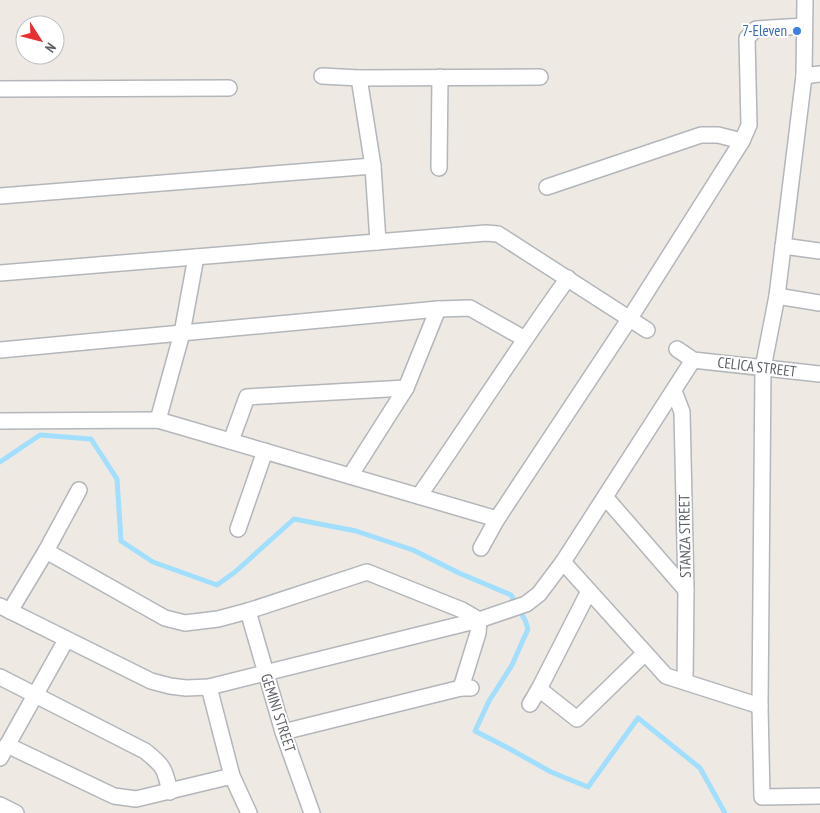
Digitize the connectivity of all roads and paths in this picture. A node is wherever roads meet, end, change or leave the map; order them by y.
1 (805, 0) edge
2 (804, 26) junction
3 (820, 74) edge
4 (322, 76) dead end
5 (804, 76) junction
6 (440, 77) junction
7 (540, 77) dead end
8 (359, 78) junction
9 (229, 88) dead end
10 (0, 89) edge
11 (742, 141) junction
12 (373, 166) junction
13 (439, 168) dead end
14 (547, 187) dead end
15 (0, 196) edge
16 (378, 242) junction
17 (783, 246) junction
18 (820, 251) edge
19 (196, 257) junction
20 (0, 273) edge
21 (568, 278) junction
22 (777, 296) junction
23 (820, 303) edge
24 (438, 309) junction
25 (630, 318) junction
26 (647, 330) dead end
27 (182, 333) junction
28 (525, 338) junction
29 (677, 349) dead end
30 (0, 350) edge
31 (693, 360) junction
32 (763, 368) junction
33 (820, 374) edge
34 (406, 388) junction
35 (674, 391) junction
36 (158, 420) junction
37 (0, 421) edge
38 (231, 441) junction
39 (265, 451) junction
40 (350, 476) junction
41 (79, 490) dead end
42 (419, 496) junction
43 (606, 498) junction
44 (497, 519) junction
45 (238, 529) dead end
46 (481, 548) dead end
47 (46, 551) junction
48 (563, 562) junction
49 (686, 590) junction
50 (588, 591) junction
51 (5, 609) edge
52 (248, 611) junction
53 (479, 620) junction
54 (66, 640) junction
55 (645, 653) junction
56 (265, 673) junction
57 (0, 677) edge
58 (685, 682) junction
59 (209, 687) junction
60 (540, 689) junction
61 (35, 694) junction
62 (530, 704) dead end
63 (760, 706) junction
64 (283, 732) junction
65 (3, 752) edge
66 (232, 776) junction
67 (170, 792) junction
68 (820, 796) edge
69 (0, 805) edge
70 (16, 813) edge
71 (249, 813) edge
72 (312, 813) edge

1 - 2 street
2 - 5 street
2 - 11 street
3 - 5 street
4 - 8 street
5 - 17 street
6 - 7 street
6 - 8 street
6 - 13 street
8 - 12 street
9 - 10 street
11 - 14 street
11 - 25 street
12 - 15 street
12 - 16 street
16 - 19 street
16 - 21 street
17 - 18 street
17 - 22 street
19 - 20 street
19 - 27 street
21 - 25 street
21 - 28 street
22 - 23 street
22 - 32 street
24 - 27 street
24 - 28 street
24 - 34 street
25 - 26 street
25 - 44 street
27 - 30 street
27 - 36 street
28 - 42 street
29 - 31 street
31 - 32 street, CELICA STREET
31 - 35 street
32 - 33 street, CELICA STREET
32 - 63 street
34 - 38 street
34 - 40 street
35 - 43 street
35 - 49 street, STANZA STREET
36 - 37 street
36 - 38 street
38 - 39 street
39 - 40 street
39 - 45 street
40 - 42 street
41 - 47 street
42 - 44 street
43 - 48 street
43 - 49 street
44 - 46 street
47 - 51 street
47 - 52 street
48 - 50 street
48 - 53 street
49 - 58 street, STANZA STREET
50 - 55 street
50 - 60 street
51 - 54 street
52 - 53 street
52 - 56 street, GEMINI STREET
53 - 56 street
53 - 64 street
54 - 59 street
54 - 61 street
55 - 58 street
55 - 60 street
56 - 59 street
56 - 64 street, GEMINI STREET
57 - 61 street
58 - 63 street
59 - 66 street
60 - 62 street
61 - 65 street
61 - 67 street
63 - 68 street
64 - 72 street, GEMINI STREET
65 - 67 street
66 - 67 street
66 - 71 street
69 - 70 street

